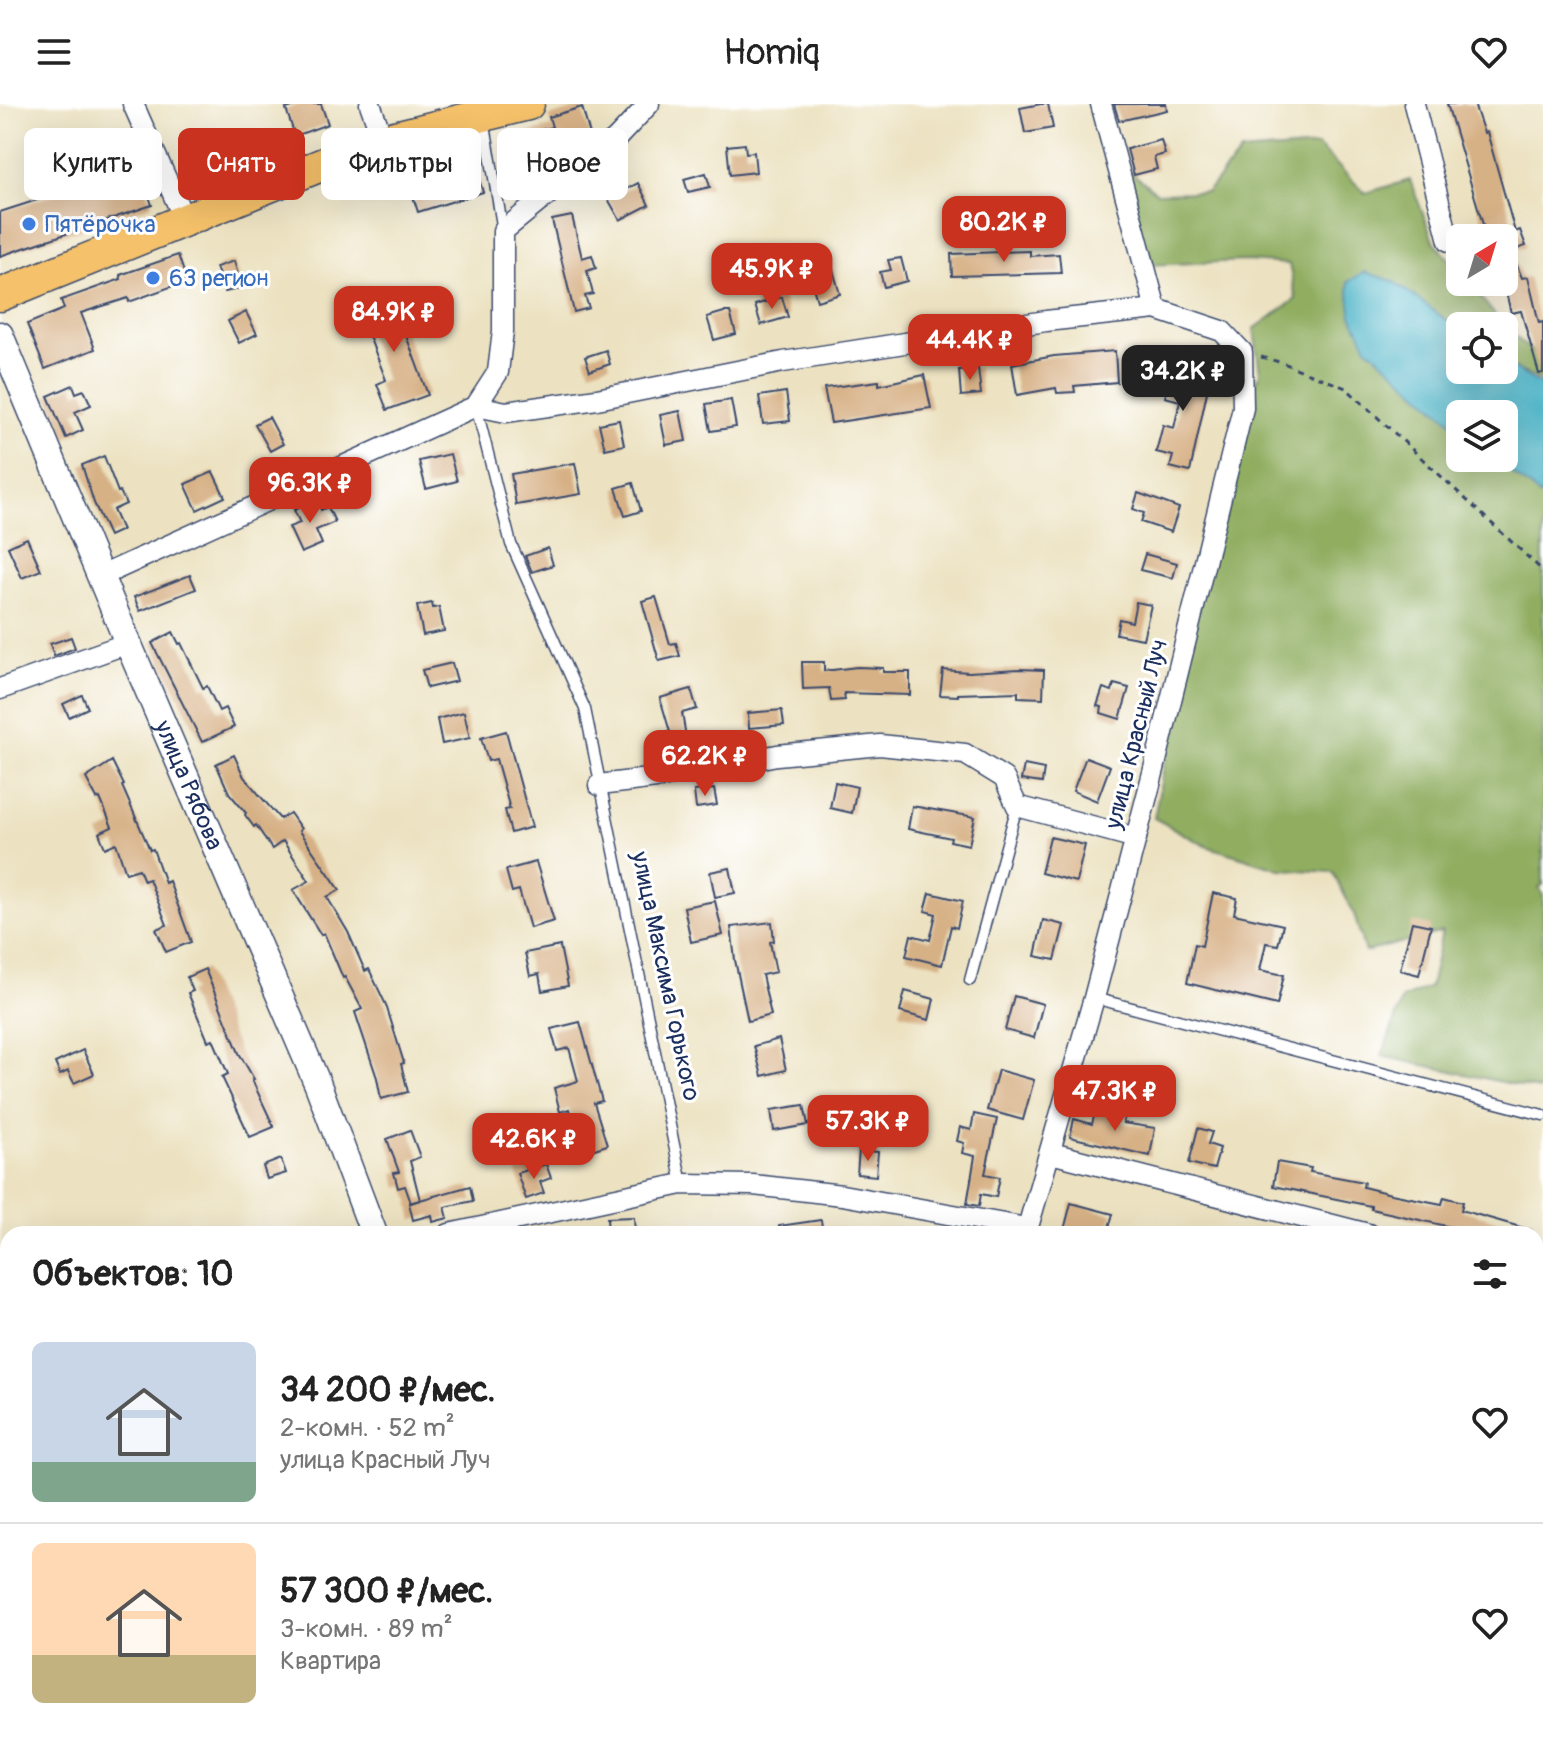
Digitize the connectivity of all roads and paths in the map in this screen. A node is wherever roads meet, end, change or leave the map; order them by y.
1 (133, 104) edge
2 (370, 104) edge
3 (528, 104) edge
4 (649, 104) edge
5 (1101, 104) edge
6 (1414, 104) edge
7 (482, 110) edge
8 (379, 128) edge
9 (423, 128) edge
10 (321, 165) edge
11 (185, 221) junction
12 (1446, 229) edge
13 (503, 231) junction
14 (0, 295) edge
15 (1156, 309) junction
16 (0, 335) edge
17 (1242, 352) junction
18 (476, 406) junction
19 (1543, 571) edge
20 (101, 576) junction
21 (128, 643) junction
22 (0, 689) edge
23 (599, 785) junction
24 (1017, 806) junction
25 (1136, 838) junction
26 (970, 980) dead end
27 (1094, 998) junction
28 (1543, 1115) edge
29 (1051, 1153) junction
30 (682, 1184) junction
31 (371, 1226) edge
32 (486, 1226) edge
33 (1000, 1226) edge
34 (1028, 1226) edge
35 (1337, 1226) edge

1 - 11 street
2 - 8 street
3 - 7 main road
4 - 13 street
5 - 15 street
6 - 12 street
7 - 9 main road
7 - 13 lane
10 - 11 main road
11 - 14 main road
13 - 18 street
15 - 17 street
15 - 18 street
16 - 20 street, улица Рябова
17 - 19 path
17 - 25 street, улица Красный Луч
18 - 20 street
18 - 23 lane, улица Максима Горького
20 - 21 street, улица Рябова
21 - 22 street
21 - 31 street, улица Рябова
23 - 24 street
23 - 30 lane, улица Максима Горького
24 - 25 street
24 - 26 lane
25 - 27 street, улица Красный Луч
27 - 28 lane
27 - 29 street, улица Красный Луч
29 - 34 street, улица Красный Луч
29 - 35 street
30 - 32 street
30 - 33 street

